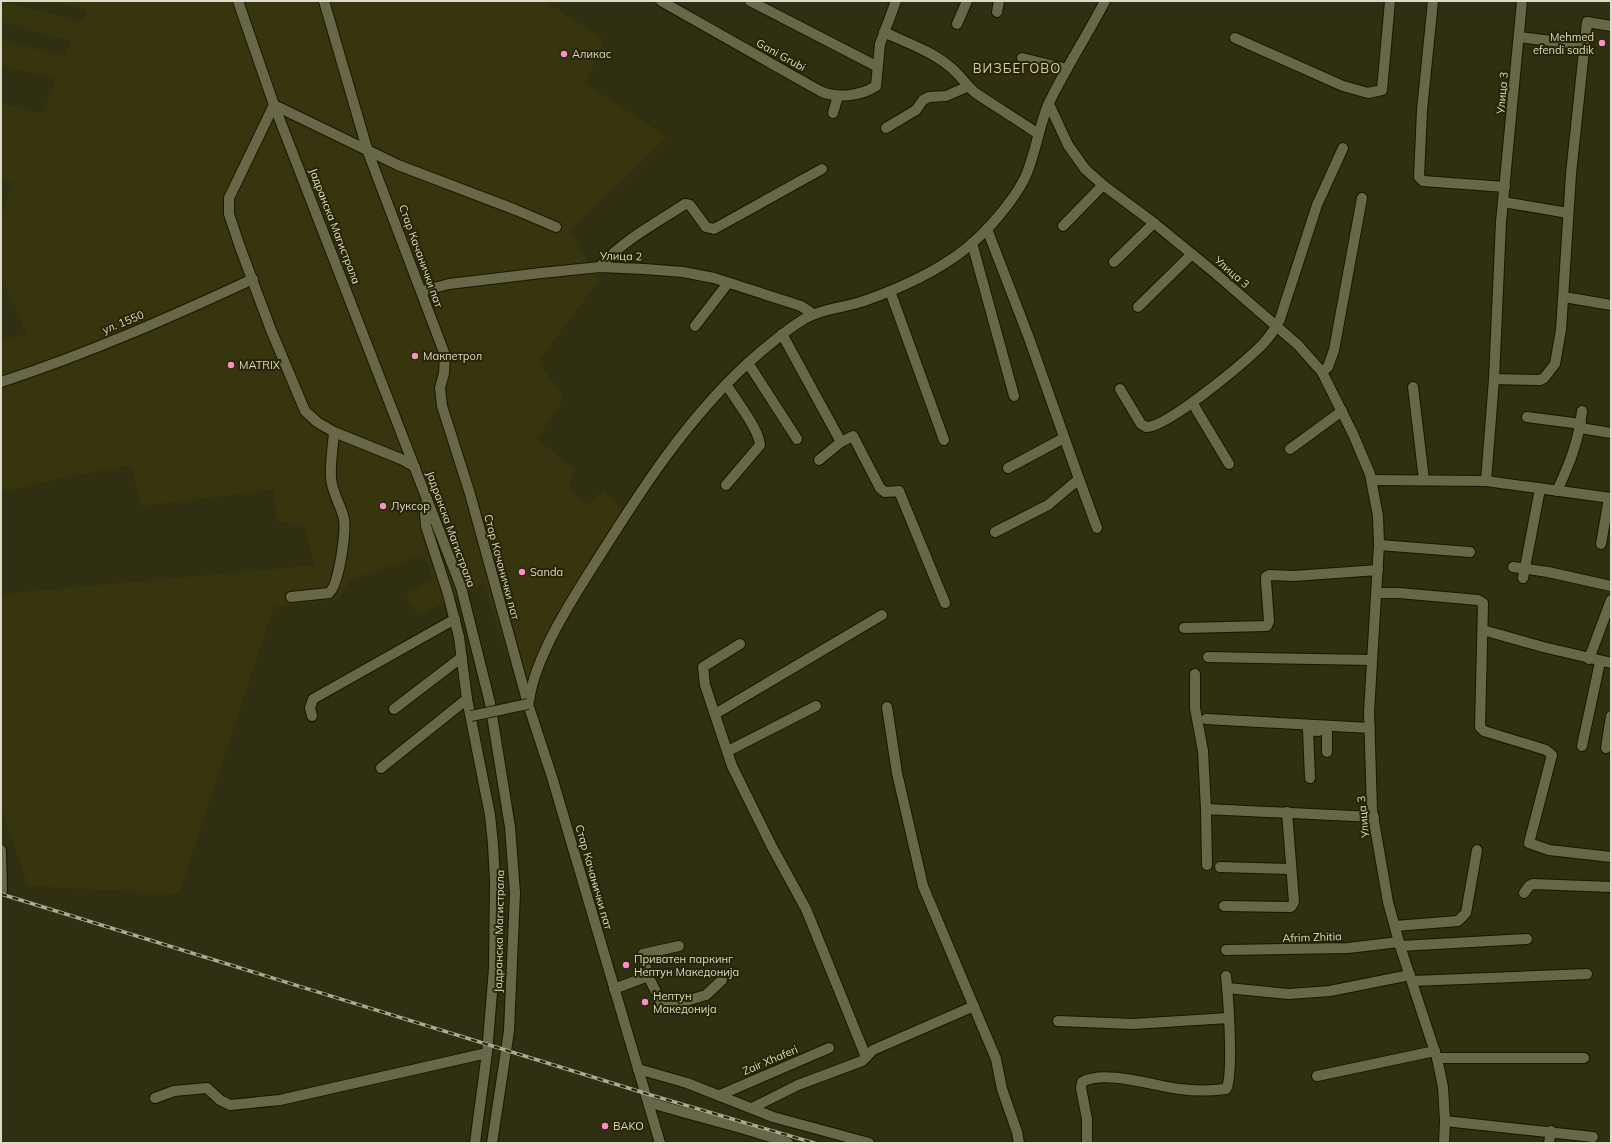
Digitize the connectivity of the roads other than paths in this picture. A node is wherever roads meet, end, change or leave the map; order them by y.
1 (238, 1) edge
2 (324, 1) edge
3 (661, 1) edge
4 (750, 1) edge
5 (896, 1) edge
6 (967, 1) edge
7 (999, 1) edge
8 (1105, 1) edge
9 (1390, 1) edge
10 (1433, 1) edge
11 (1522, 1) edge
12 (996, 12) dead end
13 (958, 24) dead end
14 (1611, 26) edge
15 (884, 32) junction
16 (1519, 37) junction
17 (1235, 38) dead end
18 (1584, 45) junction
19 (1022, 58) dead end
20 (878, 67) junction
21 (1067, 69) junction
22 (967, 87) junction
23 (838, 96) junction
24 (1049, 104) junction
25 (274, 105) junction
26 (833, 113) dead end
27 (886, 128) dead end
28 (1037, 133) junction
29 (1343, 148) dead end
30 (368, 152) junction
31 (822, 169) dead end
32 (1103, 186) junction
33 (1505, 187) junction
34 (1362, 198) dead end
35 (1503, 202) junction
36 (1568, 213) junction
37 (1154, 223) junction
38 (1062, 226) dead end
39 (556, 227) dead end
40 (987, 229) junction
41 (972, 243) junction
42 (1192, 254) junction
43 (1114, 262) dead end
44 (600, 267) junction
45 (253, 279) junction
46 (728, 283) junction
47 (890, 290) junction
48 (422, 291) junction
49 (1564, 297) junction
50 (1611, 305) edge
51 (1138, 308) dead end
52 (813, 314) junction
53 (695, 326) dead end
54 (1277, 326) junction
55 (782, 334) junction
56 (748, 364) junction
57 (1322, 372) junction
58 (1494, 379) junction
59 (1, 382) edge
60 (726, 384) junction
61 (1413, 388) dead end
62 (1120, 390) dead end
63 (1014, 396) dead end
64 (1193, 404) junction
65 (1342, 411) junction
66 (1582, 411) dead end
67 (1527, 417) dead end
68 (1581, 426) junction
69 (334, 432) junction
70 (1611, 433) edge
71 (1064, 438) junction
72 (797, 439) dead end
73 (944, 440) dead end
74 (841, 442) junction
75 (1290, 449) dead end
76 (819, 460) dead end
77 (1229, 464) dead end
78 (415, 467) junction
79 (1008, 468) dead end
80 (1079, 480) junction
81 (1372, 480) junction
82 (1424, 480) junction
83 (1486, 481) junction
84 (726, 485) dead end
85 (1540, 489) junction
86 (1557, 491) junction
87 (1610, 498) edge
88 (428, 499) junction
89 (1098, 528) dead end
90 (995, 532) dead end
91 (1601, 544) dead end
92 (1379, 545) junction
93 (1470, 552) dead end
94 (1519, 567) junction
95 (1378, 570) junction
96 (1523, 578) dead end
97 (1611, 586) edge
98 (1377, 593) junction
99 (291, 597) dead end
100 (1611, 600) edge
101 (945, 603) dead end
102 (882, 615) dead end
103 (455, 619) junction
104 (1184, 628) dead end
105 (1483, 630) junction
106 (740, 644) dead end
107 (462, 657) junction
108 (1208, 657) dead end
109 (1589, 659) junction
110 (1372, 660) junction
111 (1600, 662) junction
112 (1611, 664) edge
113 (1195, 674) dead end
114 (467, 699) junction
115 (528, 704) junction
116 (816, 706) dead end
117 (887, 707) dead end
118 (394, 709) dead end
119 (715, 714) junction
120 (312, 716) dead end
121 (471, 716) junction
122 (1611, 716) edge
123 (1206, 720) dead end
124 (1327, 731) junction
125 (1371, 731) junction
126 (1582, 746) dead end
127 (1606, 748) dead end
128 (728, 751) junction
129 (1327, 752) dead end
130 (381, 768) dead end
131 (1310, 778) dead end
132 (1206, 809) junction
133 (1287, 812) junction
134 (1374, 817) junction
135 (1, 850) edge
136 (1477, 850) dead end
137 (1611, 857) edge
138 (1207, 865) dead end
139 (1220, 867) dead end
140 (1291, 869) junction
141 (1611, 887) edge
142 (2, 891) dead end
143 (1524, 893) dead end
144 (1224, 906) dead end
145 (1394, 926) junction
146 (1527, 939) dead end
147 (1400, 944) junction
148 (680, 946) dead end
149 (1226, 950) dead end
150 (1587, 974) dead end
151 (648, 976) junction
152 (1226, 976) dead end
153 (1411, 978) junction
154 (722, 980) dead end
155 (1227, 988) junction
156 (614, 989) junction
157 (974, 1006) junction
158 (1228, 1018) junction
159 (1058, 1021) dead end
160 (829, 1048) dead end
161 (487, 1053) junction
162 (1436, 1054) junction
163 (866, 1057) junction
164 (1584, 1058) dead end
165 (638, 1069) junction
166 (1317, 1076) dead end
167 (500, 1092) junction
168 (720, 1095) junction
169 (155, 1098) dead end
170 (649, 1102) junction
171 (752, 1108) junction
172 (1446, 1121) junction
173 (1551, 1131) junction
174 (1593, 1136) dead end
175 (475, 1143) edge
176 (488, 1143) edge
177 (492, 1143) edge
178 (660, 1143) edge
179 (788, 1143) edge
180 (869, 1143) edge
181 (1019, 1143) edge
182 (1087, 1143) edge
183 (1444, 1143) edge
184 (1549, 1143) edge

1 - 25 street, Јадранска Магистрала
2 - 30 street, Стар Качанички пат
3 - 23 street, Gani Grubi
4 - 20 street
5 - 15 street, Gani Grubi
6 - 13 street
7 - 12 street
8 - 21 street
9 - 17 street
10 - 33 street
11 - 16 street, Улица 3
14 - 18 street
15 - 20 street, Gani Grubi
15 - 22 street
16 - 18 street
16 - 33 street, Улица 3
18 - 36 street
19 - 21 street
20 - 23 street, Gani Grubi
21 - 24 street
22 - 27 street
22 - 28 street
23 - 26 street
24 - 28 street
24 - 32 street, Улица 3
25 - 30 street
25 - 45 street
25 - 78 street, Јадранска Магистрала
28 - 40 street
29 - 54 street
30 - 39 street
30 - 48 street, Стар Качанички пат
31 - 44 street
32 - 37 street, Улица 3
32 - 38 street
33 - 35 street, Улица 3
34 - 57 street
35 - 36 street
35 - 58 street, Улица 3
36 - 49 street
37 - 42 street, Улица 3
37 - 43 street
40 - 41 street
40 - 71 street
41 - 47 street
41 - 63 street
42 - 51 street
42 - 54 street, Улица 3
44 - 46 street, Улица 2
44 - 48 street, Улица 2
45 - 59 street, ул. 1550
45 - 69 street
46 - 52 street, Улица 2
46 - 53 street
47 - 52 street
47 - 73 street
48 - 115 street, Стар Качанички пат
49 - 50 street
49 - 58 street
52 - 55 street
54 - 57 street, Улица 3
54 - 64 street
55 - 56 street
55 - 74 street
56 - 60 street
56 - 72 street
57 - 65 street, Улица 3
58 - 83 street, Улица 3
60 - 84 street
60 - 115 street
61 - 82 street
62 - 64 street
64 - 77 street
65 - 75 street
65 - 81 street, Улица 3
66 - 68 street
67 - 68 street
68 - 70 street
68 - 86 street
69 - 78 street
69 - 99 street
71 - 79 street
71 - 80 street
74 - 76 street
74 - 101 street
78 - 88 street, Јадранска Магистрала
80 - 89 street
80 - 90 street
81 - 82 street
81 - 92 street, Улица 3
82 - 83 street
83 - 85 street
85 - 86 street
85 - 94 street
86 - 87 street
87 - 91 street
88 - 103 street
88 - 167 street, Јадранска Магистрала
92 - 93 street
92 - 95 street, Улица 3
94 - 96 street
94 - 97 street
95 - 98 street, Улица 3
95 - 104 street
98 - 105 street
98 - 110 street, Улица 3
100 - 109 street
102 - 119 street
103 - 107 street
103 - 120 street
105 - 109 street
105 - 137 street
106 - 119 street
107 - 114 street
107 - 118 street
108 - 110 street
109 - 111 street
110 - 125 street, Улица 3
111 - 112 street
111 - 126 street
113 - 132 street
114 - 121 street
114 - 130 street
115 - 121 street, bridge
115 - 156 street, Стар Качанички пат
116 - 128 street
117 - 157 street
119 - 128 street
121 - 161 street
122 - 127 street
123 - 125 street
124 - 125 street
124 - 129 street
124 - 131 street
125 - 134 street, Улица 3
128 - 163 street
132 - 133 street
132 - 138 street
133 - 134 street
133 - 140 street
134 - 145 street, Улица 3
135 - 142 street
136 - 145 street
139 - 140 street
140 - 144 street
141 - 143 street
145 - 147 street, Улица 3
146 - 147 street, Afrim Zhitia
147 - 149 street, Afrim Zhitia
147 - 153 street, Улица 3
148 - 151 street
150 - 153 street
151 - 154 street
151 - 156 street
152 - 155 street
153 - 155 street
153 - 162 street, Улица 3
155 - 158 street
156 - 165 street, Стар Качанички пат
157 - 163 street
157 - 181 street
158 - 159 street
158 - 182 street
160 - 168 street, Zair Xhaferi
161 - 169 street
161 - 175 street
162 - 164 street
162 - 166 street
162 - 172 street, Улица 3
163 - 171 street
165 - 168 street
165 - 170 street, Стар Качанички пат
167 - 176 street
167 - 177 street
168 - 171 street
170 - 178 street, Стар Качанички пат
170 - 179 street
171 - 180 street
172 - 173 street
172 - 183 street, Улица 3
173 - 174 street
173 - 184 street

